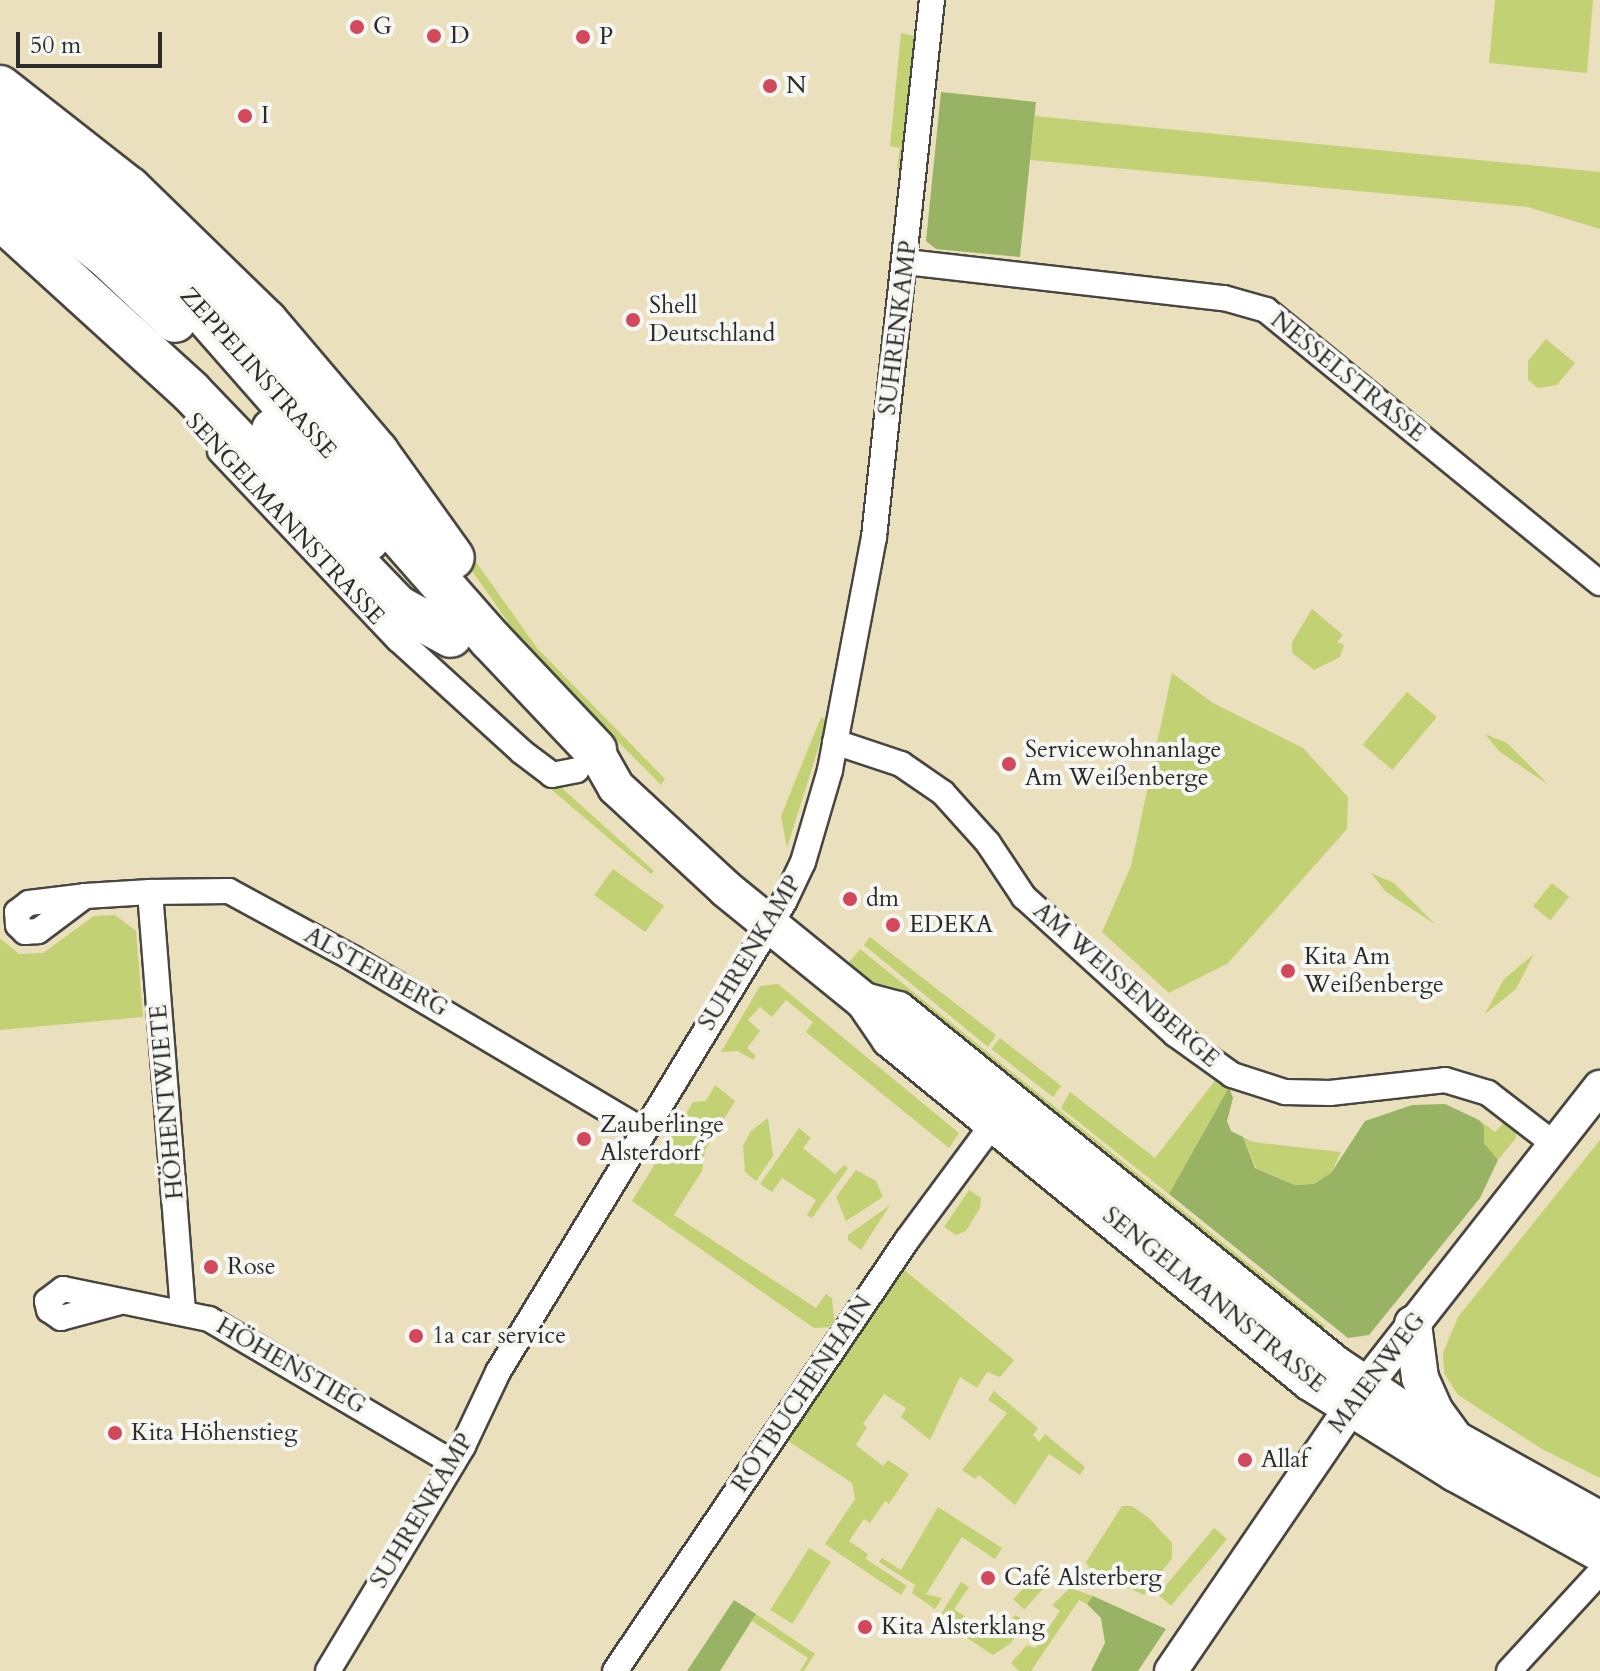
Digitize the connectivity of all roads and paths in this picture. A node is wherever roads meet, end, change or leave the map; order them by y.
1 (932, 0) edge
2 (0, 87) edge
3 (0, 134) edge
4 (0, 171) edge
5 (0, 218) edge
6 (0, 244) edge
7 (906, 262) junction
8 (1600, 583) edge
9 (470, 638) junction
10 (835, 742) junction
11 (586, 760) junction
12 (150, 892) junction
13 (85, 896) dead end
14 (770, 924) junction
15 (864, 1001) junction
16 (1600, 1087) edge
17 (995, 1121) junction
18 (644, 1131) junction
19 (1554, 1144) junction
20 (117, 1303) dead end
21 (183, 1311) junction
22 (1413, 1324) junction
23 (1358, 1396) junction
24 (1456, 1439) junction
25 (453, 1463) junction
26 (1600, 1520) edge
27 (1600, 1553) edge
28 (1600, 1572) edge
29 (328, 1671) edge
30 (615, 1671) edge
31 (1171, 1671) edge
32 (1509, 1671) edge

1 - 7 street, SUHRENKAMP
2 - 9 highway
3 - 9 highway, ZEPPELINSTRASSE
4 - 9 highway, ZEPPELINSTRASSE
5 - 9 highway
6 - 11 street, SENGELMANNSTRASSE
7 - 8 street, NESSELSTRASSE
7 - 10 street, SUHRENKAMP
9 - 11 highway, SENGELMANNSTRASSE
10 - 14 street, SUHRENKAMP
10 - 19 street, AM WEISSENBERGE
11 - 14 main road, SENGELMANNSTRASSE
12 - 13 street, ALSTERBERG
12 - 18 street, ALSTERBERG
12 - 21 street, HÖHENTWIETE
14 - 15 main road, SENGELMANNSTRASSE
14 - 18 street, SUHRENKAMP
15 - 17 main road, SENGELMANNSTRASSE
15 - 23 main road, SENGELMANNSTRASSE
16 - 19 street, MAIENWEG
17 - 23 main road, SENGELMANNSTRASSE
17 - 30 street, ROTBUCHENHAIN
18 - 25 street, SUHRENKAMP
19 - 22 street, MAIENWEG
20 - 21 street, HÖHENSTIEG
21 - 25 street, HÖHENSTIEG
22 - 23 street, MAIENWEG
22 - 24 main road
23 - 24 main road, SENGELMANNSTRASSE
23 - 27 main road, SENGELMANNSTRASSE
23 - 31 street, MAIENWEG
24 - 26 main road, SENGELMANNSTRASSE
25 - 29 street, SUHRENKAMP
28 - 32 street

